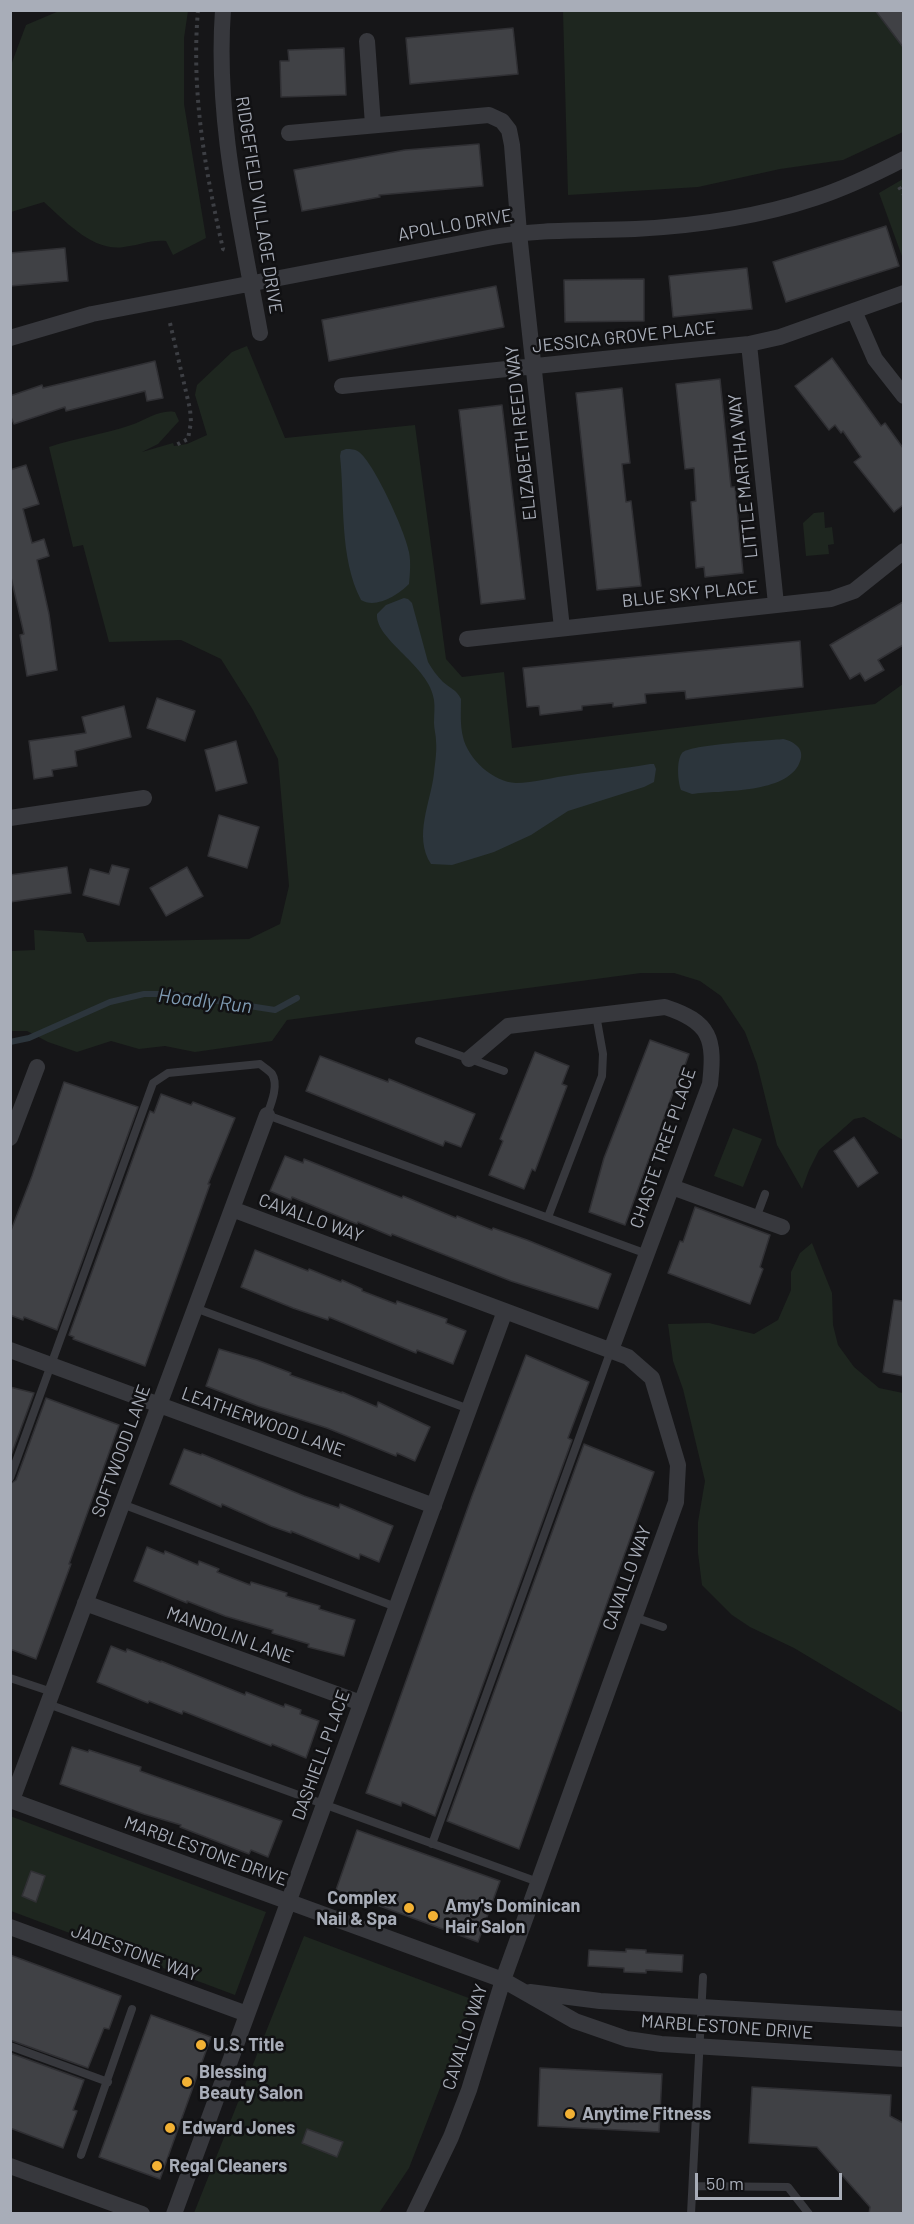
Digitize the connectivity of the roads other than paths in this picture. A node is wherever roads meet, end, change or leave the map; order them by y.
1 (223, 10) edge
2 (367, 41) dead end
3 (373, 125) junction
4 (289, 133) dead end
5 (903, 159) edge
6 (519, 234) junction
7 (251, 283) junction
8 (903, 293) edge
9 (854, 311) junction
10 (260, 333) dead end
11 (10, 338) edge
12 (749, 344) junction
13 (533, 367) junction
14 (342, 386) dead end
15 (903, 396) edge
16 (903, 550) edge
17 (776, 604) junction
18 (562, 628) junction
19 (467, 639) dead end
20 (144, 798) dead end
21 (10, 818) edge
22 (596, 1016) junction
23 (419, 1041) dead end
24 (469, 1059) junction
25 (37, 1067) dead end
26 (504, 1071) dead end
27 (15, 1111) edge
28 (267, 1115) junction
29 (10, 1138) edge
30 (672, 1187) junction
31 (765, 1194) dead end
32 (232, 1209) junction
33 (548, 1217) junction
34 (756, 1218) junction
35 (782, 1227) dead end
36 (647, 1254) junction
37 (195, 1308) junction
38 (505, 1311) junction
39 (10, 1350) edge
40 (611, 1350) junction
41 (51, 1365) junction
42 (159, 1405) junction
43 (469, 1409) junction
44 (10, 1478) edge
45 (122, 1504) junction
46 (434, 1506) junction
47 (85, 1603) junction
48 (396, 1607) junction
49 (634, 1617) junction
50 (663, 1627) dead end
51 (10, 1678) edge
52 (50, 1698) junction
53 (361, 1703) junction
54 (11, 1800) edge
55 (324, 1805) junction
56 (432, 1844) junction
57 (538, 1882) junction
58 (288, 1902) junction
59 (10, 1928) edge
60 (704, 1977) dead end
61 (503, 1980) junction
62 (523, 1990) junction
63 (702, 2007) junction
64 (132, 2010) dead end
65 (247, 2014) junction
66 (903, 2019) edge
67 (10, 2046) edge
68 (700, 2046) junction
69 (903, 2059) edge
70 (108, 2082) junction
71 (81, 2155) dead end
72 (10, 2166) edge
73 (693, 2186) junction
74 (121, 2210) edge
75 (142, 2214) edge
76 (174, 2214) edge
77 (414, 2214) edge
78 (691, 2214) edge
79 (809, 2214) edge

1 - 7 street, RIDGEFIELD VILLAGE DRIVE
2 - 3 street
3 - 4 street, ELIZABETH REED WAY
3 - 6 street, ELIZABETH REED WAY
5 - 6 street, APOLLO DRIVE
6 - 7 street, APOLLO DRIVE
6 - 13 street, ELIZABETH REED WAY
7 - 10 street, RIDGEFIELD VILLAGE DRIVE
7 - 11 street, APOLLO DRIVE
8 - 9 street, JESSICA GROVE PLACE
9 - 12 street, JESSICA GROVE PLACE
9 - 15 street
12 - 13 street, JESSICA GROVE PLACE
12 - 17 street, LITTLE MARTHA WAY
13 - 14 street, JESSICA GROVE PLACE
13 - 18 street, ELIZABETH REED WAY
16 - 17 street, BLUE SKY PLACE
17 - 18 street, BLUE SKY PLACE
18 - 19 street, BLUE SKY PLACE
20 - 21 street
22 - 24 street, CHASTE TREE PLACE
22 - 30 street, CHASTE TREE PLACE
22 - 33 lane
23 - 24 lane
24 - 26 lane
25 - 27 street
27 - 29 street
28 - 32 street, SOFTWOOD LANE
28 - 33 lane
28 - 41 lane
30 - 34 street
30 - 36 street, CHASTE TREE PLACE
31 - 34 lane
32 - 37 street, SOFTWOOD LANE
32 - 38 street, CAVALLO WAY
33 - 36 lane
34 - 35 street
36 - 40 street, CHASTE TREE PLACE
37 - 42 street, SOFTWOOD LANE
37 - 43 lane
38 - 40 street, CAVALLO WAY
38 - 43 street, DASHIELL PLACE
39 - 41 street, LEATHERWOOD LANE
40 - 49 street, CAVALLO WAY
40 - 56 lane
41 - 42 street, LEATHERWOOD LANE
41 - 44 lane
42 - 45 street, SOFTWOOD LANE
42 - 46 street, LEATHERWOOD LANE
43 - 46 street, DASHIELL PLACE
45 - 47 street, SOFTWOOD LANE
45 - 48 lane
46 - 48 street, DASHIELL PLACE
47 - 52 street, SOFTWOOD LANE
47 - 53 street, MANDOLIN LANE
48 - 53 street, DASHIELL PLACE
49 - 50 lane
49 - 57 street, CAVALLO WAY
51 - 52 lane
52 - 54 street, SOFTWOOD LANE
52 - 55 lane
53 - 55 street, DASHIELL PLACE
54 - 58 street, MARBLESTONE DRIVE
55 - 56 lane
55 - 58 street, DASHIELL PLACE
56 - 57 lane
57 - 61 street, CAVALLO WAY
58 - 61 street, MARBLESTONE DRIVE
58 - 65 street, DASHIELL PLACE
59 - 65 street, JADESTONE WAY
60 - 63 lane
61 - 62 street, MARBLESTONE DRIVE
61 - 77 street, CAVALLO WAY
62 - 63 street, MARBLESTONE DRIVE
62 - 68 street, MARBLESTONE DRIVE
63 - 66 street, MARBLESTONE DRIVE
63 - 68 lane
64 - 70 lane
65 - 76 street, DASHIELL PLACE
67 - 70 lane
68 - 69 street, MARBLESTONE DRIVE
68 - 73 lane
70 - 71 lane
72 - 74 street
73 - 78 lane
73 - 79 lane
74 - 75 street

